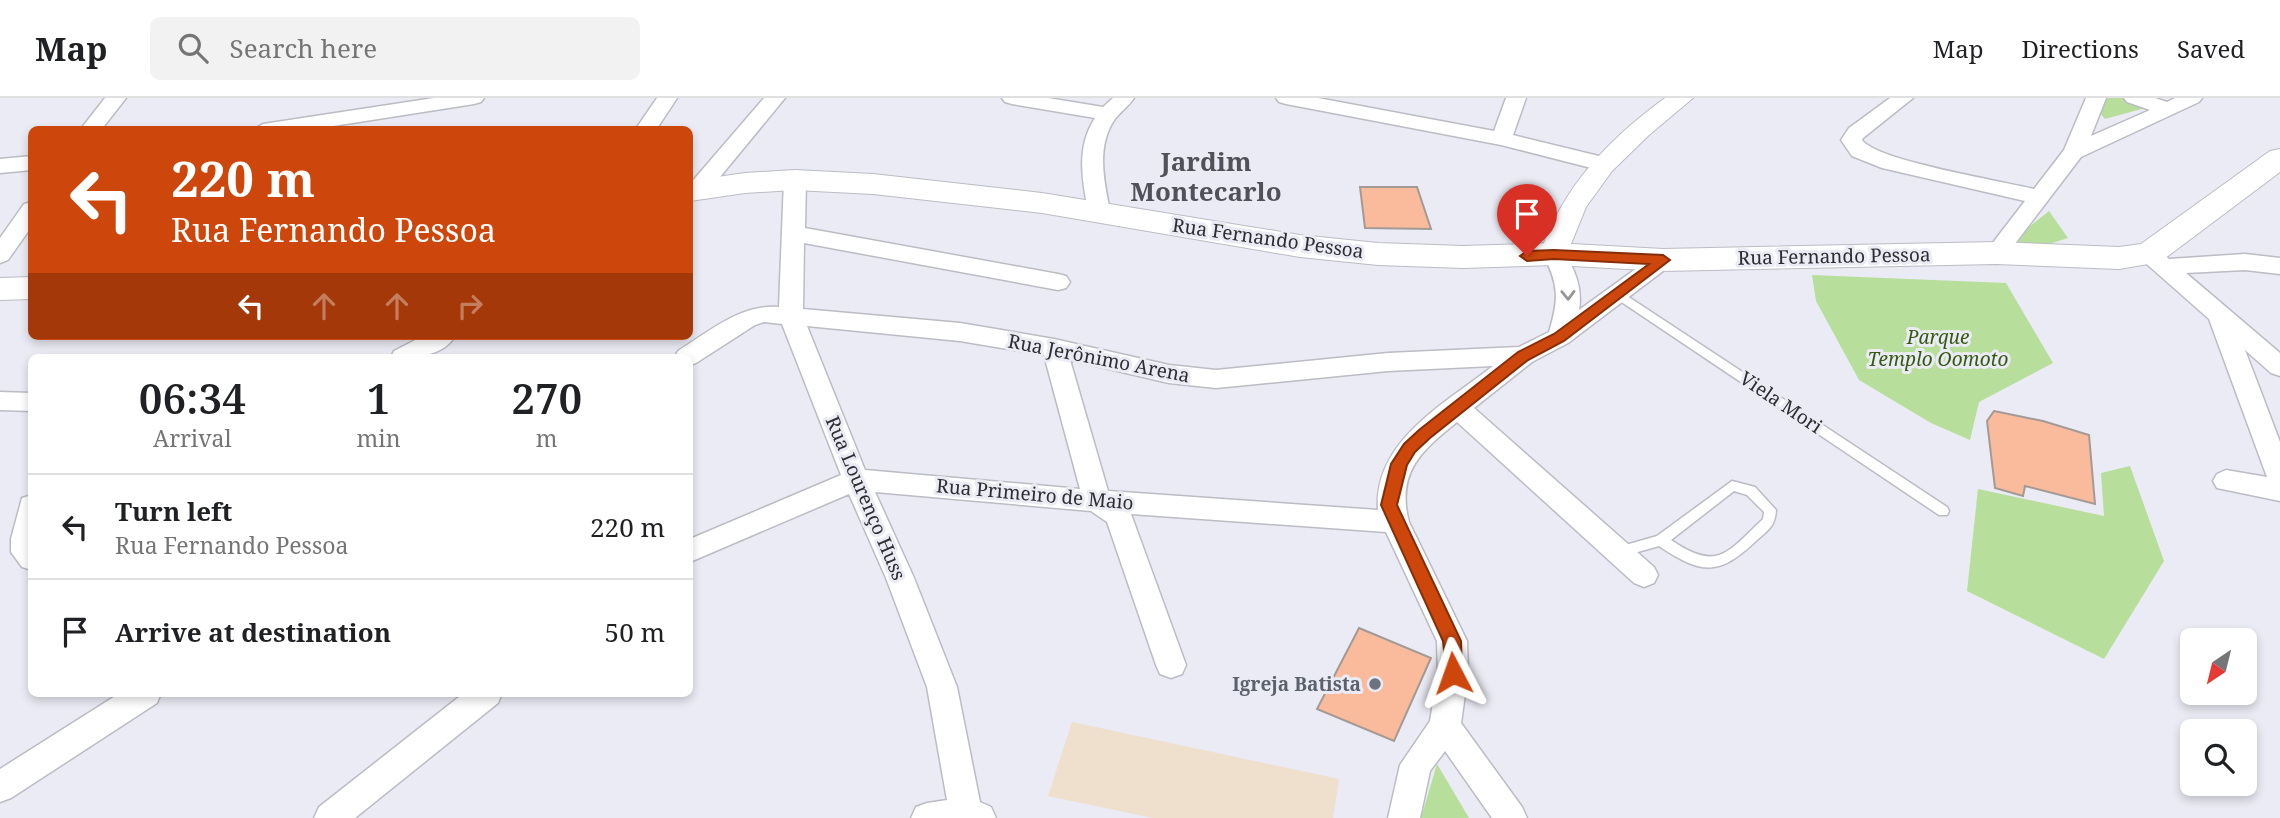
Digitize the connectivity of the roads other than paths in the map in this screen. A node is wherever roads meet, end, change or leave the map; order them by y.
1 (116, 98) edge
2 (474, 98) edge
3 (667, 98) edge
4 (775, 98) edge
5 (1012, 98) edge
6 (1124, 98) edge
7 (1286, 98) edge
8 (1516, 98) edge
9 (1903, 98) edge
10 (2096, 98) edge
11 (2134, 98) edge
12 (2192, 98) edge
13 (1677, 99) edge
14 (1343, 102) edge
15 (2166, 108) junction
16 (1107, 114) junction
17 (93, 126) edge
18 (289, 126) edge
19 (648, 126) edge
20 (1856, 133) joint
21 (1501, 139) junction
22 (2074, 152) junction
23 (2280, 158) edge
24 (28, 163) edge
25 (1603, 164) junction
26 (0, 166) edge
27 (795, 180) junction
28 (694, 190) edge
29 (2040, 197) junction
30 (1099, 211) junction
31 (28, 215) edge
32 (794, 234) junction
33 (1996, 253) junction
34 (1554, 254) junction
35 (0, 255) edge
36 (1663, 260) junction
37 (2156, 261) junction
38 (2280, 266) edge
39 (1058, 282) dead end
40 (28, 288) edge
41 (0, 289) edge
42 (1618, 294) junction
43 (2219, 315) junction
44 (791, 317) junction
45 (1559, 337) junction
46 (435, 340) edge
47 (1055, 348) junction
48 (409, 354) edge
49 (692, 354) edge
50 (1523, 356) junction
51 (2280, 367) edge
52 (0, 401) edge
53 (28, 402) edge
54 (1459, 409) junction
55 (2280, 476) edge
56 (856, 480) junction
57 (2226, 481) dead end
58 (2280, 490) edge
59 (1097, 501) junction
60 (1943, 511) dead end
61 (28, 522) edge
62 (1395, 522) junction
63 (1661, 540) junction
64 (693, 550) edge
65 (1620, 552) junction
66 (28, 555) edge
67 (1644, 575) dead end
68 (1171, 665) dead end
69 (140, 697) edge
70 (482, 697) edge
71 (1445, 726) junction
72 (0, 787) edge
73 (973, 816) edge
74 (330, 818) edge
75 (927, 818) edge
76 (1404, 818) edge
77 (1511, 818) edge

1 - 17 street
2 - 18 street
3 - 19 street
4 - 28 street
5 - 16 street
6 - 16 street
7 - 14 street
8 - 21 street
9 - 20 street
10 - 22 street
11 - 15 street
12 - 15 street
13 - 25 street
14 - 21 street
15 - 22 street
16 - 30 street
20 - 29 street
21 - 25 street
22 - 29 street
23 - 37 main road, Rua Fernando Pessoa
24 - 26 street
25 - 34 street
27 - 28 main road, Rua Fernando Pessoa
27 - 30 main road, Rua Fernando Pessoa
27 - 32 street, Rua Lourenço Huss
29 - 33 street
30 - 34 main road, Rua Fernando Pessoa
31 - 35 street
32 - 39 street
32 - 44 street, Rua Lourenço Huss
33 - 36 main road, Rua Fernando Pessoa
33 - 37 main road, Rua Fernando Pessoa
34 - 36 main road, Rua Fernando Pessoa
34 -> 45 street
36 - 42 street
37 - 38 street
37 - 43 street
40 - 41 main road
42 - 45 street
42 - 60 lane, Viela Mori
43 - 51 street
43 - 55 street
44 - 47 street, Rua Jerônimo Arena
44 - 49 street, Rua Jerônimo Arena
44 - 56 street, Rua Lourenço Huss
45 - 50 street
46 - 48 street
47 - 50 street, Rua Jerônimo Arena
47 - 59 street
50 - 54 street
52 - 53 street
54 - 62 street
54 - 65 street
56 - 59 street, Rua Primeiro de Maio
56 - 64 street, Rua Primeiro de Maio
56 - 73 street, Rua Lourenço Huss
57 - 58 street
59 - 62 street, Rua Primeiro de Maio
59 - 68 street
61 - 66 street
62 - 71 street
63 - 63 lane
63 - 65 lane
65 - 67 street
69 - 72 street
70 - 74 street
71 - 76 street
71 - 77 street
73 - 75 street

